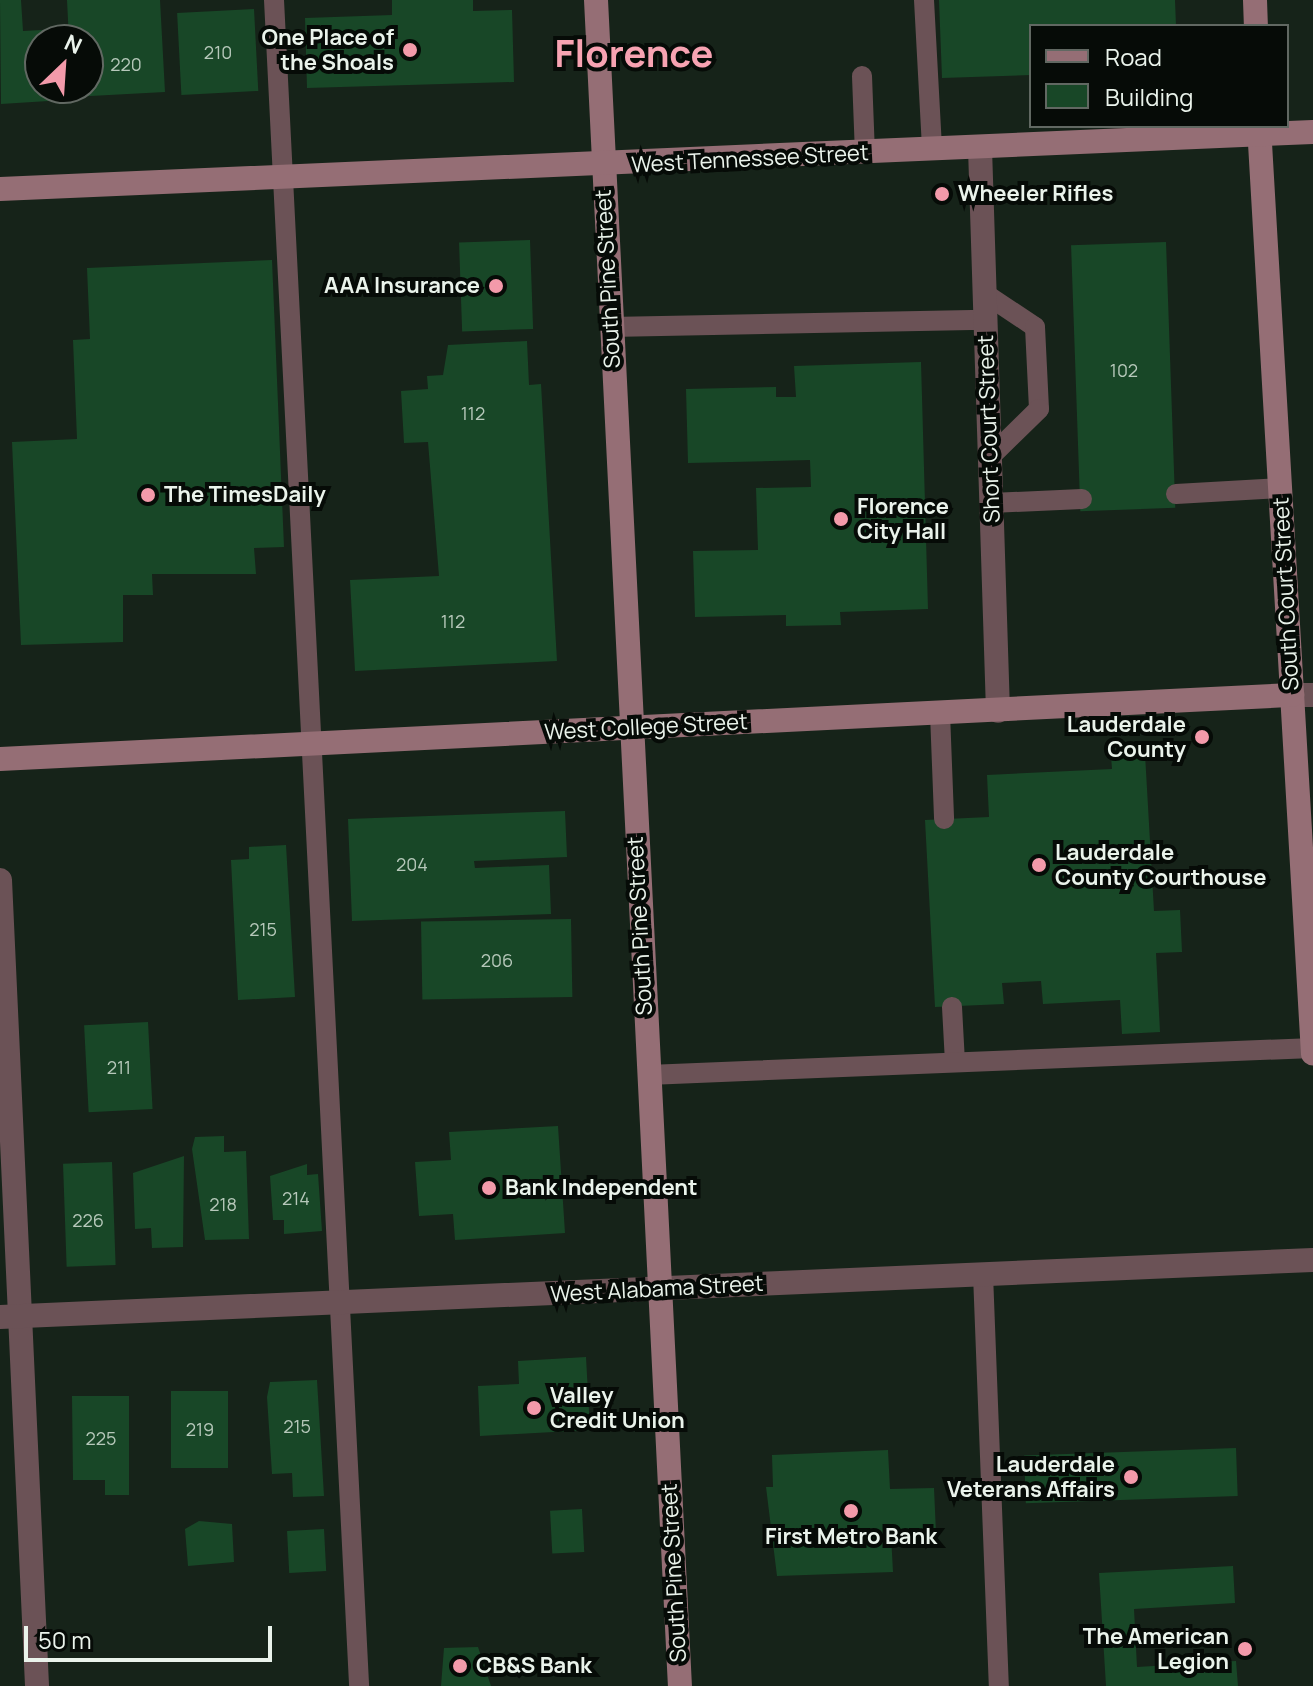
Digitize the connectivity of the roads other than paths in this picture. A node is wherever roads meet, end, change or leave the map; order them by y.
1 (274, 0) edge
2 (596, 0) edge
3 (924, 0) edge
4 (1255, 0) edge
5 (1256, 24) edge
6 (862, 76) dead end
7 (1260, 130) edge
8 (1313, 132) edge
9 (980, 148) junction
10 (932, 150) junction
11 (865, 154) junction
12 (603, 166) junction
13 (286, 178) junction
14 (0, 189) edge
15 (984, 293) junction
16 (985, 320) junction
17 (610, 327) junction
18 (990, 457) junction
19 (1280, 488) junction
20 (1176, 494) dead end
21 (1082, 499) dead end
22 (991, 503) junction
23 (1303, 695) edge
24 (998, 711) junction
25 (940, 713) junction
26 (630, 727) junction
27 (312, 746) junction
28 (0, 759) edge
29 (944, 819) dead end
30 (1308, 866) edge
31 (0, 880) edge
32 (952, 1007) dead end
33 (1313, 1050) edge
34 (955, 1062) junction
35 (648, 1075) junction
36 (1313, 1260) edge
37 (983, 1274) junction
38 (658, 1289) junction
39 (341, 1302) junction
40 (8, 1317) edge
41 (37, 1686) edge
42 (359, 1686) edge
43 (680, 1686) edge
44 (999, 1686) edge

1 - 13 lane
2 - 12 main road, South Pine Street
3 - 10 lane
4 - 5 main road
6 - 11 lane
7 - 8 main road, West Tennessee Street
7 - 9 main road, West Tennessee Street
7 - 19 main road, South Court Street
9 - 10 main road, West Tennessee Street
9 - 15 street, Short Court Street
10 - 11 main road, West Tennessee Street
11 - 12 main road, West Tennessee Street
12 - 13 main road, West Tennessee Street
12 - 17 main road, South Pine Street
13 - 14 main road, West Tennessee Street
13 - 27 lane
15 - 16 street, Short Court Street
15 - 18 lane
16 - 17 lane
16 - 18 street, Short Court Street
17 - 26 main road, South Pine Street
18 - 22 street, Short Court Street
19 - 20 lane
19 - 23 main road, South Court Street
21 - 22 lane
22 - 24 street, Short Court Street
23 - 24 main road, West College Street
23 - 30 main road, South Court Street
24 - 25 main road, West College Street
25 - 26 main road, West College Street
25 - 29 lane
26 - 27 main road, West College Street
26 - 35 main road, South Pine Street
27 - 28 main road, West College Street
27 - 39 lane
30 - 33 main road, South Court Street
31 - 40 street
32 - 34 lane
33 - 34 lane
34 - 35 lane
35 - 38 main road, South Pine Street
36 - 37 street, West Alabama Street
37 - 38 street, West Alabama Street
37 - 44 lane
38 - 39 street, West Alabama Street
38 - 43 main road, South Pine Street
39 - 40 street, West Alabama Street
39 - 42 lane
40 - 41 street

